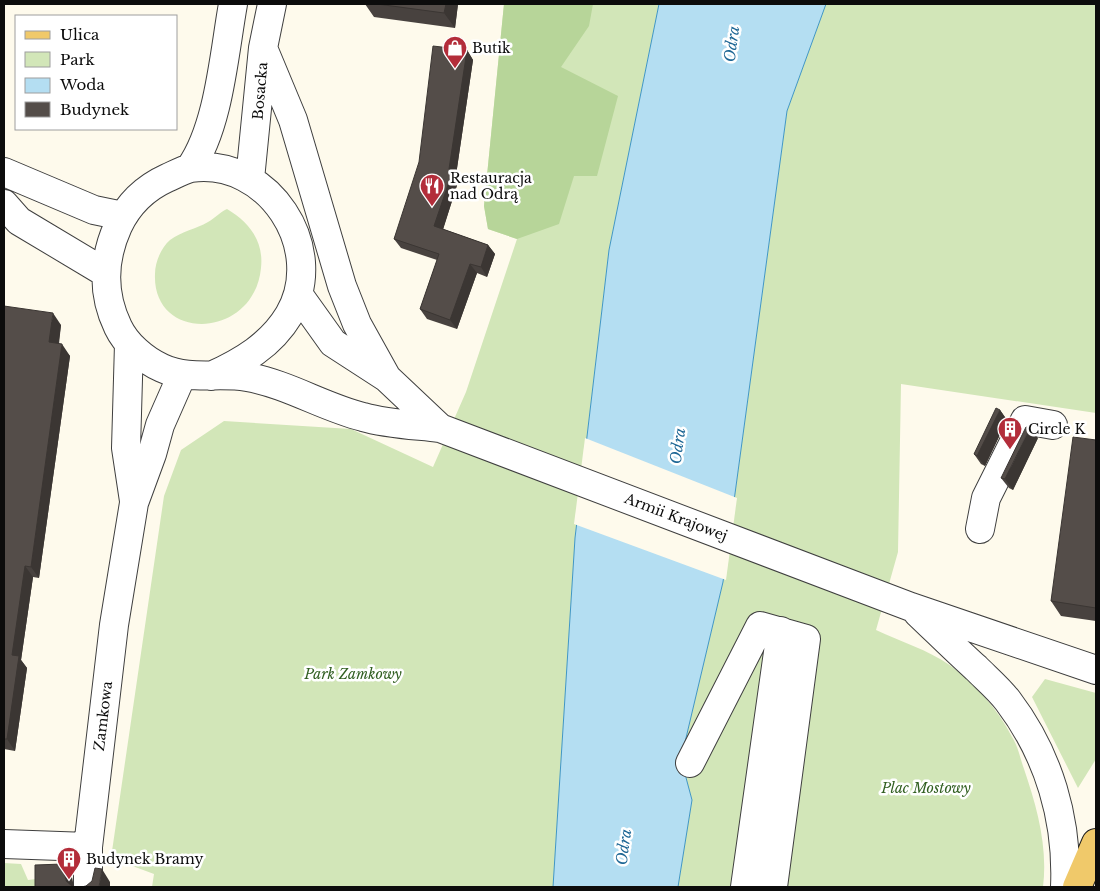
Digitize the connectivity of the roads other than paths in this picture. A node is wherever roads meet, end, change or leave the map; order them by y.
1 (234, 4) edge
2 (272, 4) edge
3 (264, 48) junction
4 (190, 168) junction
5 (4, 172) edge
6 (250, 179) junction
7 (4, 204) edge
8 (123, 216) junction
9 (106, 273) junction
10 (298, 294) junction
11 (130, 344) junction
12 (182, 375) junction
13 (211, 376) junction
14 (387, 378) junction
15 (1053, 425) dead end
16 (440, 428) junction
17 (134, 502) junction
18 (980, 529) dead end
19 (911, 606) junction
20 (781, 631) junction
21 (1096, 670) edge
22 (690, 763) dead end
23 (1096, 843) edge
24 (4, 844) edge
25 (88, 847) junction
26 (88, 885) edge
27 (745, 887) edge
28 (773, 887) edge
29 (1065, 887) edge
30 (1077, 887) edge

1 - 4 street
2 - 3 street, Bosacka
3 - 6 street, Bosacka
3 - 14 street
4 - 6 street
4 - 8 street, Armii Krajowej
5 - 8 street
6 - 10 street
7 - 9 street
8 - 9 street, Armii Krajowej
9 - 11 street, Armii Krajowej
10 - 13 street
10 - 14 street, Armii Krajowej
11 - 12 street, Armii Krajowej
11 - 17 street, Zamkowa
12 - 13 street, Armii Krajowej
12 - 17 street, Zamkowa
13 - 16 street, Armii Krajowej
14 - 16 street, Armii Krajowej
15 - 18 street
16 - 19 street, Armii Krajowej
17 - 25 street, Zamkowa
19 - 21 street, Armii Krajowej
19 - 29 street, Armii Krajowej
20 - 22 street
20 - 27 street
20 - 28 street
23 - 30 main road
24 - 25 street
25 - 26 street, Zamkowa

